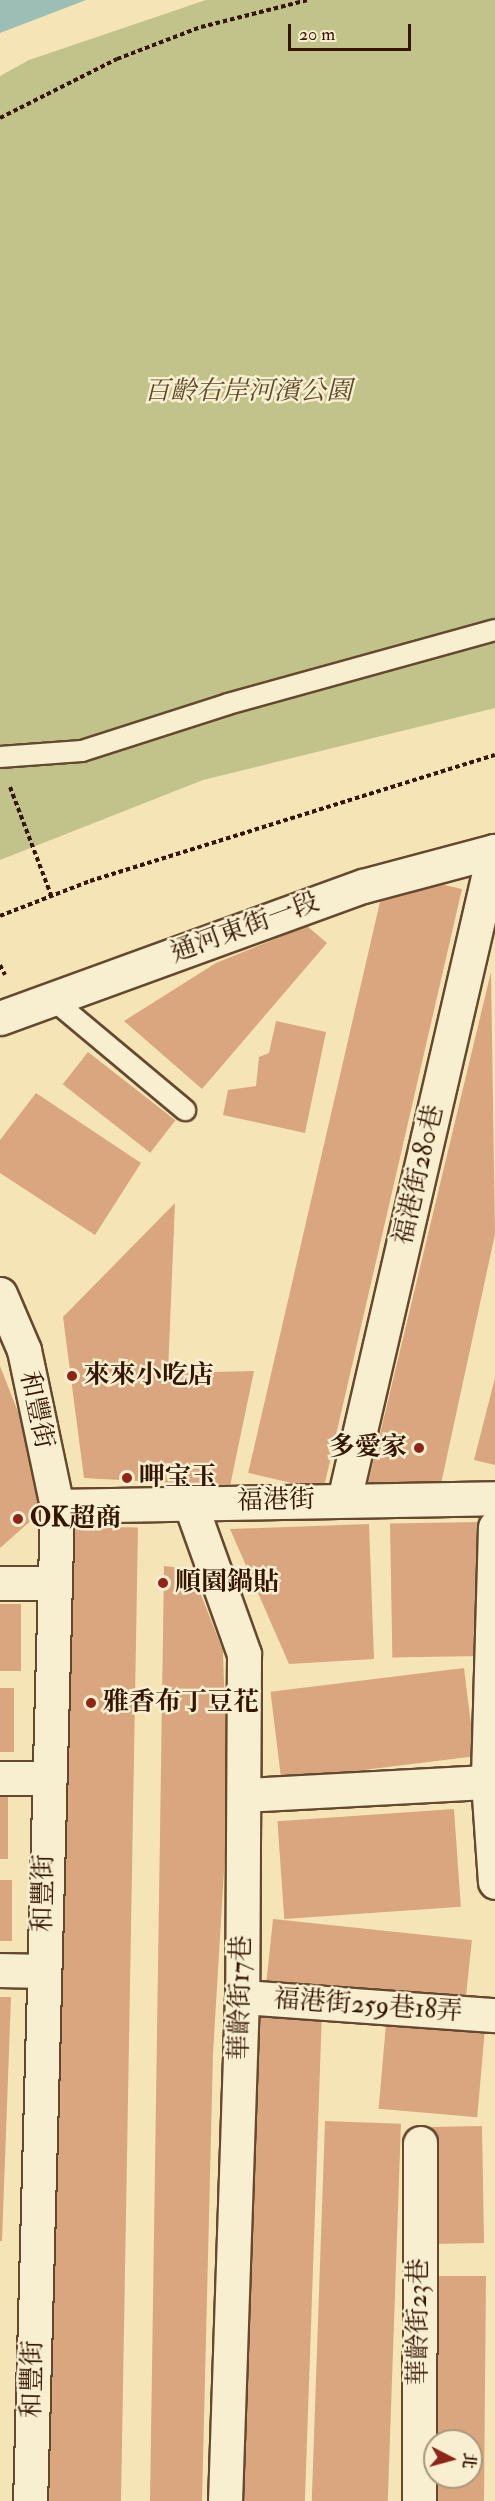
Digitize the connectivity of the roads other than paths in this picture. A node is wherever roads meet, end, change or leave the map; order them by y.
1 (495, 630) edge
2 (0, 758) edge
3 (495, 851) edge
4 (51, 998) junction
5 (0, 1018) edge
6 (185, 1110) dead end
7 (0, 1294) edge
8 (495, 1498) edge
9 (344, 1500) junction
10 (190, 1503) junction
11 (57, 1506) junction
12 (495, 1527) edge
13 (0, 1582) edge
14 (54, 1583) junction
15 (0, 1778) edge
16 (47, 1778) junction
17 (488, 1782) junction
18 (245, 1795) junction
19 (495, 1882) edge
20 (0, 1970) edge
21 (43, 1971) junction
22 (242, 1996) junction
23 (495, 2015) edge
24 (420, 2143) dead end
25 (30, 2501) edge
26 (225, 2501) edge
27 (419, 2501) edge

1 - 2 lane
3 - 4 street, 通河東街一段
3 - 9 street, 福港街280巷
4 - 5 street, 通河東街一段
4 - 6 lane
7 - 11 street, 和豐街
8 - 9 street, 福港街
9 - 10 street, 福港街
10 - 11 street, 福港街
10 - 18 street, 華齡街17巷
11 - 14 street, 和豐街
12 - 17 street
13 - 14 street
14 - 16 street, 和豐街
15 - 16 street
16 - 21 street, 和豐街
17 - 18 street
17 - 19 street
18 - 22 street, 華齡街17巷
20 - 21 street
21 - 25 street, 和豐街
22 - 23 street, 福港街259巷18弄
22 - 26 street, 華齡街17巷
24 - 27 street, 華齡街23巷

